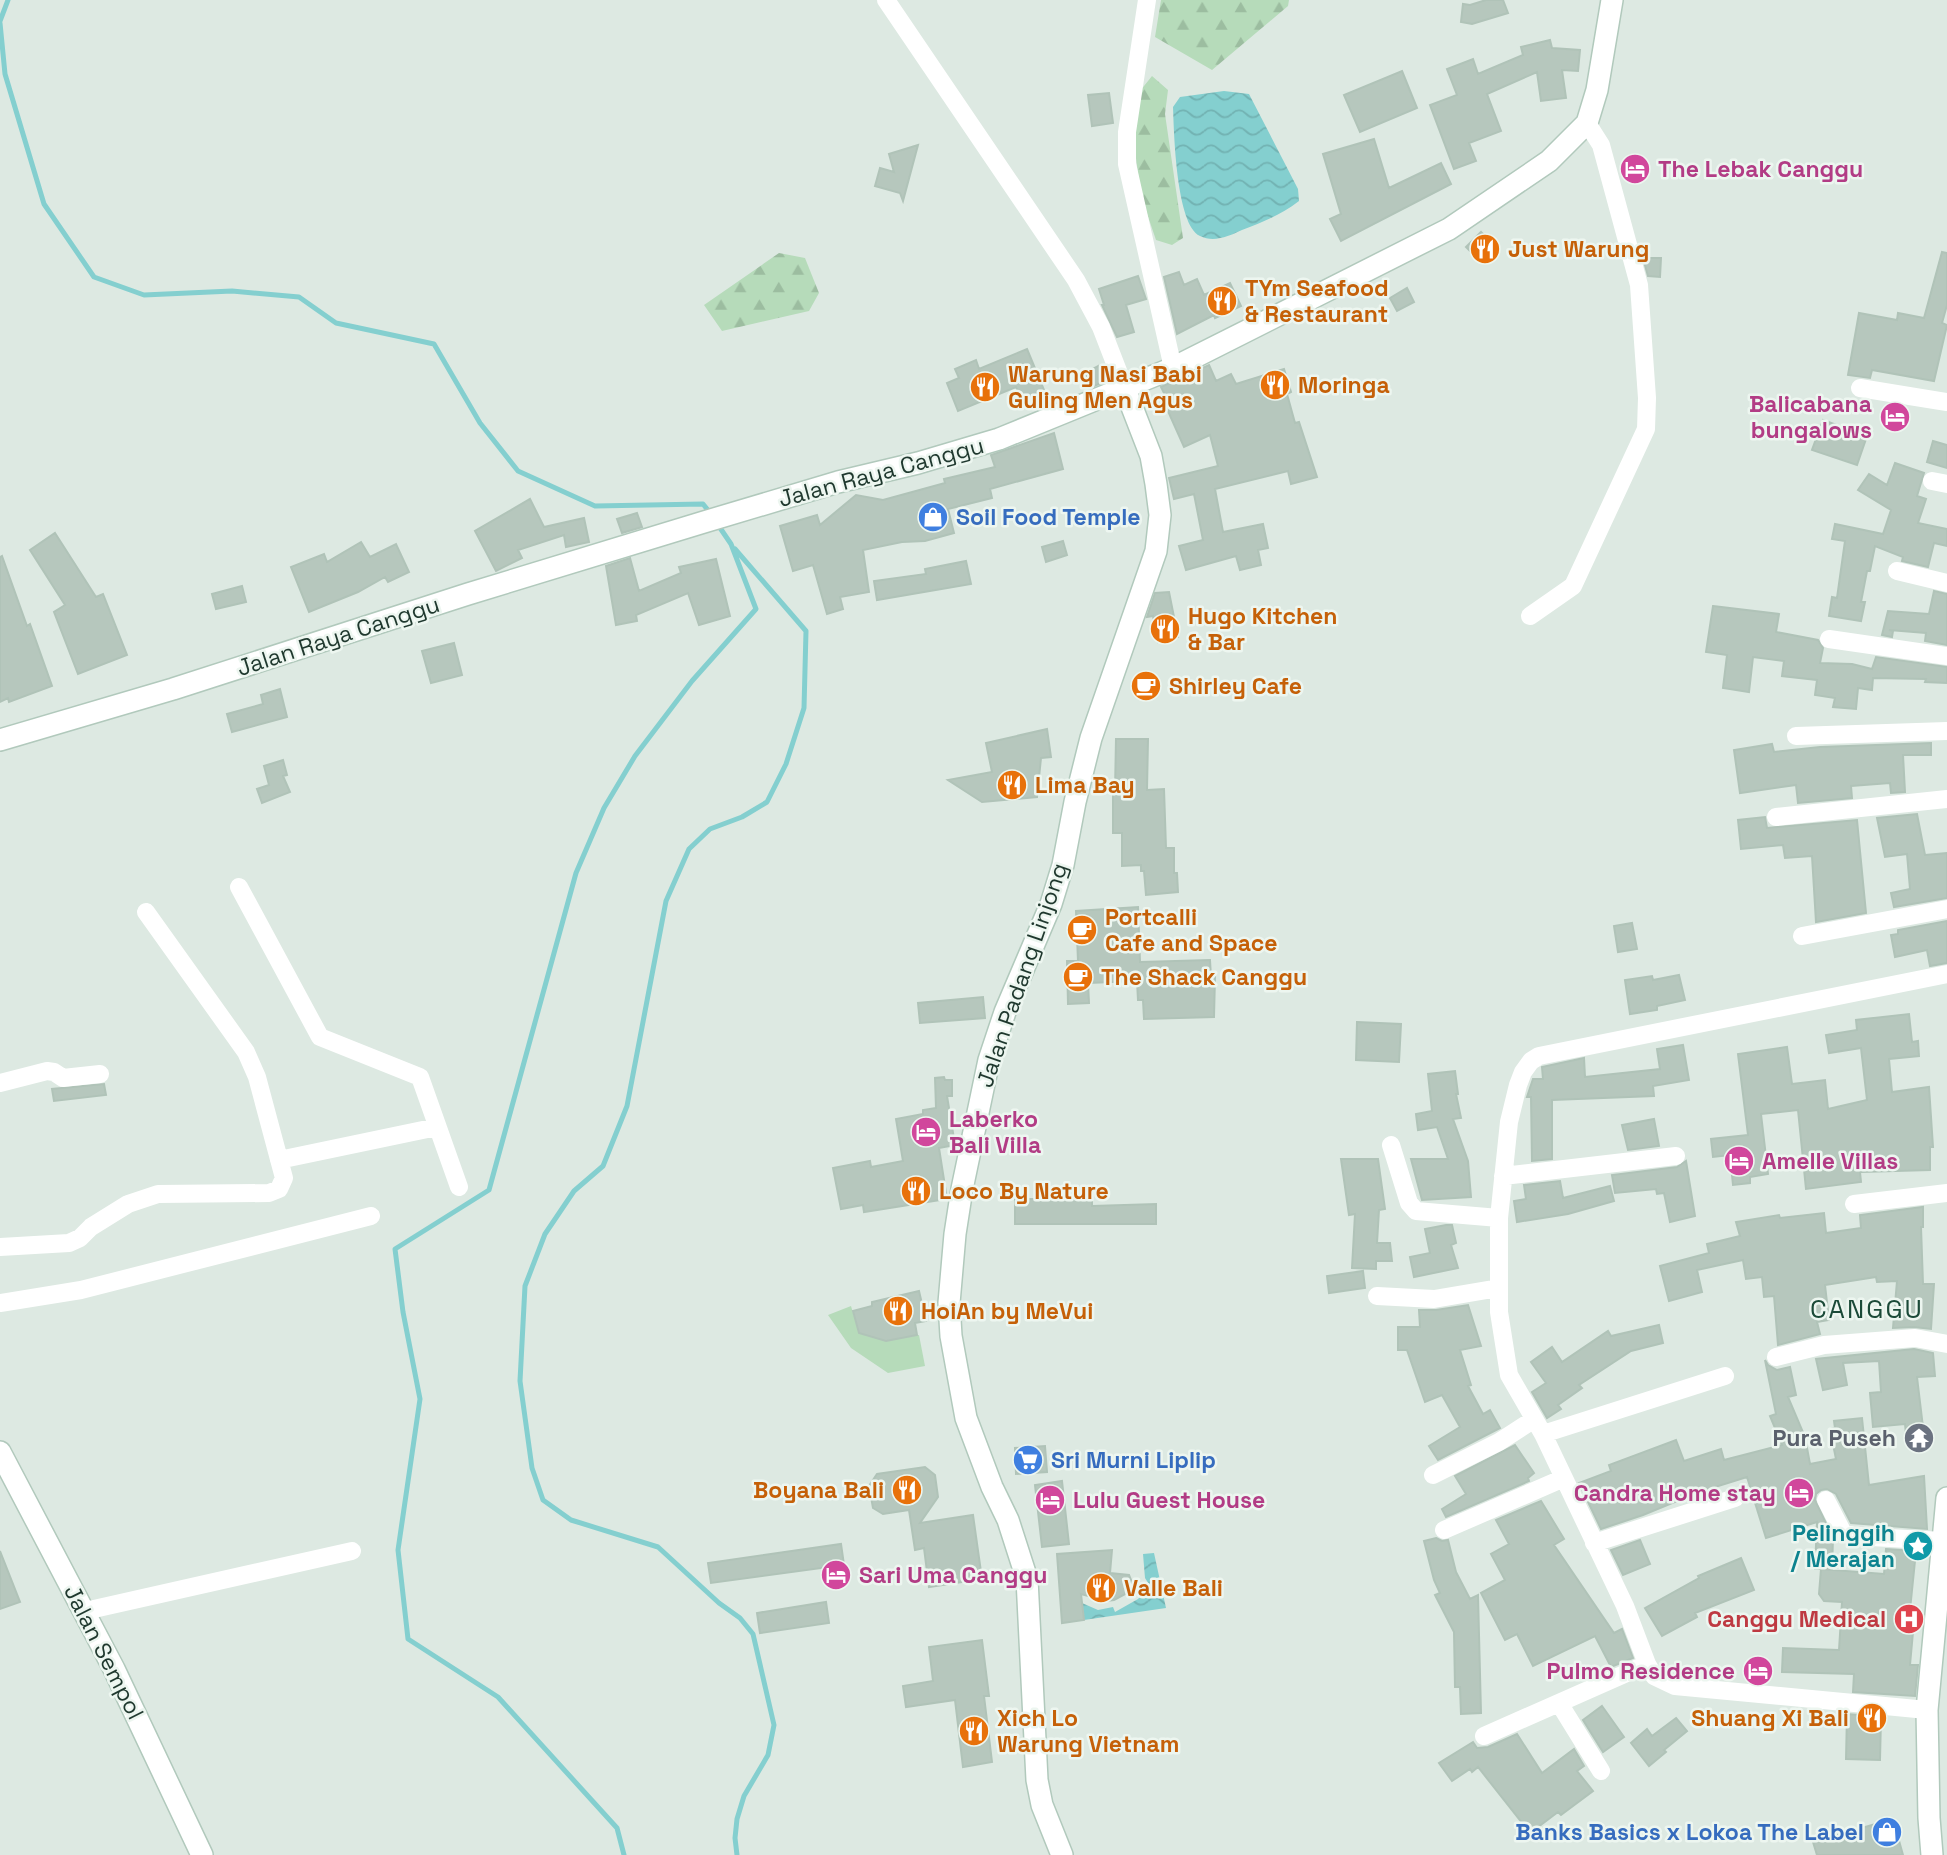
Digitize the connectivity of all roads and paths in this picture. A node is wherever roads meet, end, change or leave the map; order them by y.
1 (886, 0) edge
2 (1147, 0) edge
3 (1612, 0) edge
4 (1587, 123) junction
5 (1173, 368) junction
6 (1860, 388) dead end
7 (1125, 389) junction
8 (1947, 402) edge
9 (1897, 571) dead end
10 (1947, 583) edge
11 (1530, 616) dead end
12 (1829, 639) dead end
13 (1947, 656) edge
14 (1947, 731) edge
15 (1796, 736) dead end
16 (0, 740) edge
17 (1947, 799) edge
18 (1776, 817) dead end
19 (239, 887) dead end
20 (1947, 909) edge
21 (146, 912) dead end
22 (1802, 936) dead end
23 (1947, 974) edge
24 (100, 1074) dead end
25 (0, 1083) edge
26 (437, 1127) junction
27 (1391, 1145) dead end
28 (1676, 1156) dead end
29 (279, 1160) junction
30 (1503, 1176) junction
31 (459, 1187) dead end
32 (1947, 1193) edge
33 (1854, 1204) dead end
34 (371, 1216) dead end
35 (1499, 1218) junction
36 (0, 1247) edge
37 (1499, 1287) junction
38 (1377, 1296) dead end
39 (0, 1303) edge
40 (1947, 1344) edge
41 (1776, 1357) dead end
42 (1725, 1376) dead end
43 (1538, 1427) junction
44 (0, 1452) edge
45 (1433, 1475) dead end
46 (1564, 1478) junction
47 (1735, 1498) dead end
48 (1947, 1498) edge
49 (1826, 1500) dead end
50 (1444, 1530) dead end
51 (1942, 1541) junction
52 (1594, 1543) junction
53 (352, 1551) dead end
54 (85, 1611) junction
55 (1647, 1664) junction
56 (1559, 1703) junction
57 (1927, 1710) junction
58 (1484, 1736) dead end
59 (1601, 1771) dead end
60 (202, 1855) edge
61 (1062, 1855) edge
62 (1932, 1855) edge

1 - 7 street
2 - 5 street
3 - 4 street, Jalan Raya Canggu
4 - 5 street, Jalan Raya Canggu
4 - 11 street
5 - 7 street, Jalan Raya Canggu
6 - 8 street
7 - 16 street, Jalan Raya Canggu
7 - 61 street, Jalan Padang Linjong
9 - 10 street
12 - 13 street
14 - 15 street
17 - 18 street
19 - 26 street
20 - 22 street
21 - 29 street
23 - 30 street
24 - 25 street
26 - 29 street
26 - 31 street
27 - 35 street
28 - 30 street
29 - 36 street
30 - 35 street
32 - 33 street
34 - 39 street
35 - 37 street
37 - 38 street
37 - 43 street
40 - 41 street
42 - 43 street
43 - 45 street
43 - 46 street
44 - 54 street, Jalan Sempol
46 - 50 street
46 - 52 street
47 - 52 street
48 - 51 street
49 - 51 street
51 - 57 street
52 - 55 street
53 - 54 street
54 - 60 street, Jalan Sempol
55 - 56 street
55 - 57 street
56 - 58 street
56 - 59 street
57 - 62 street

